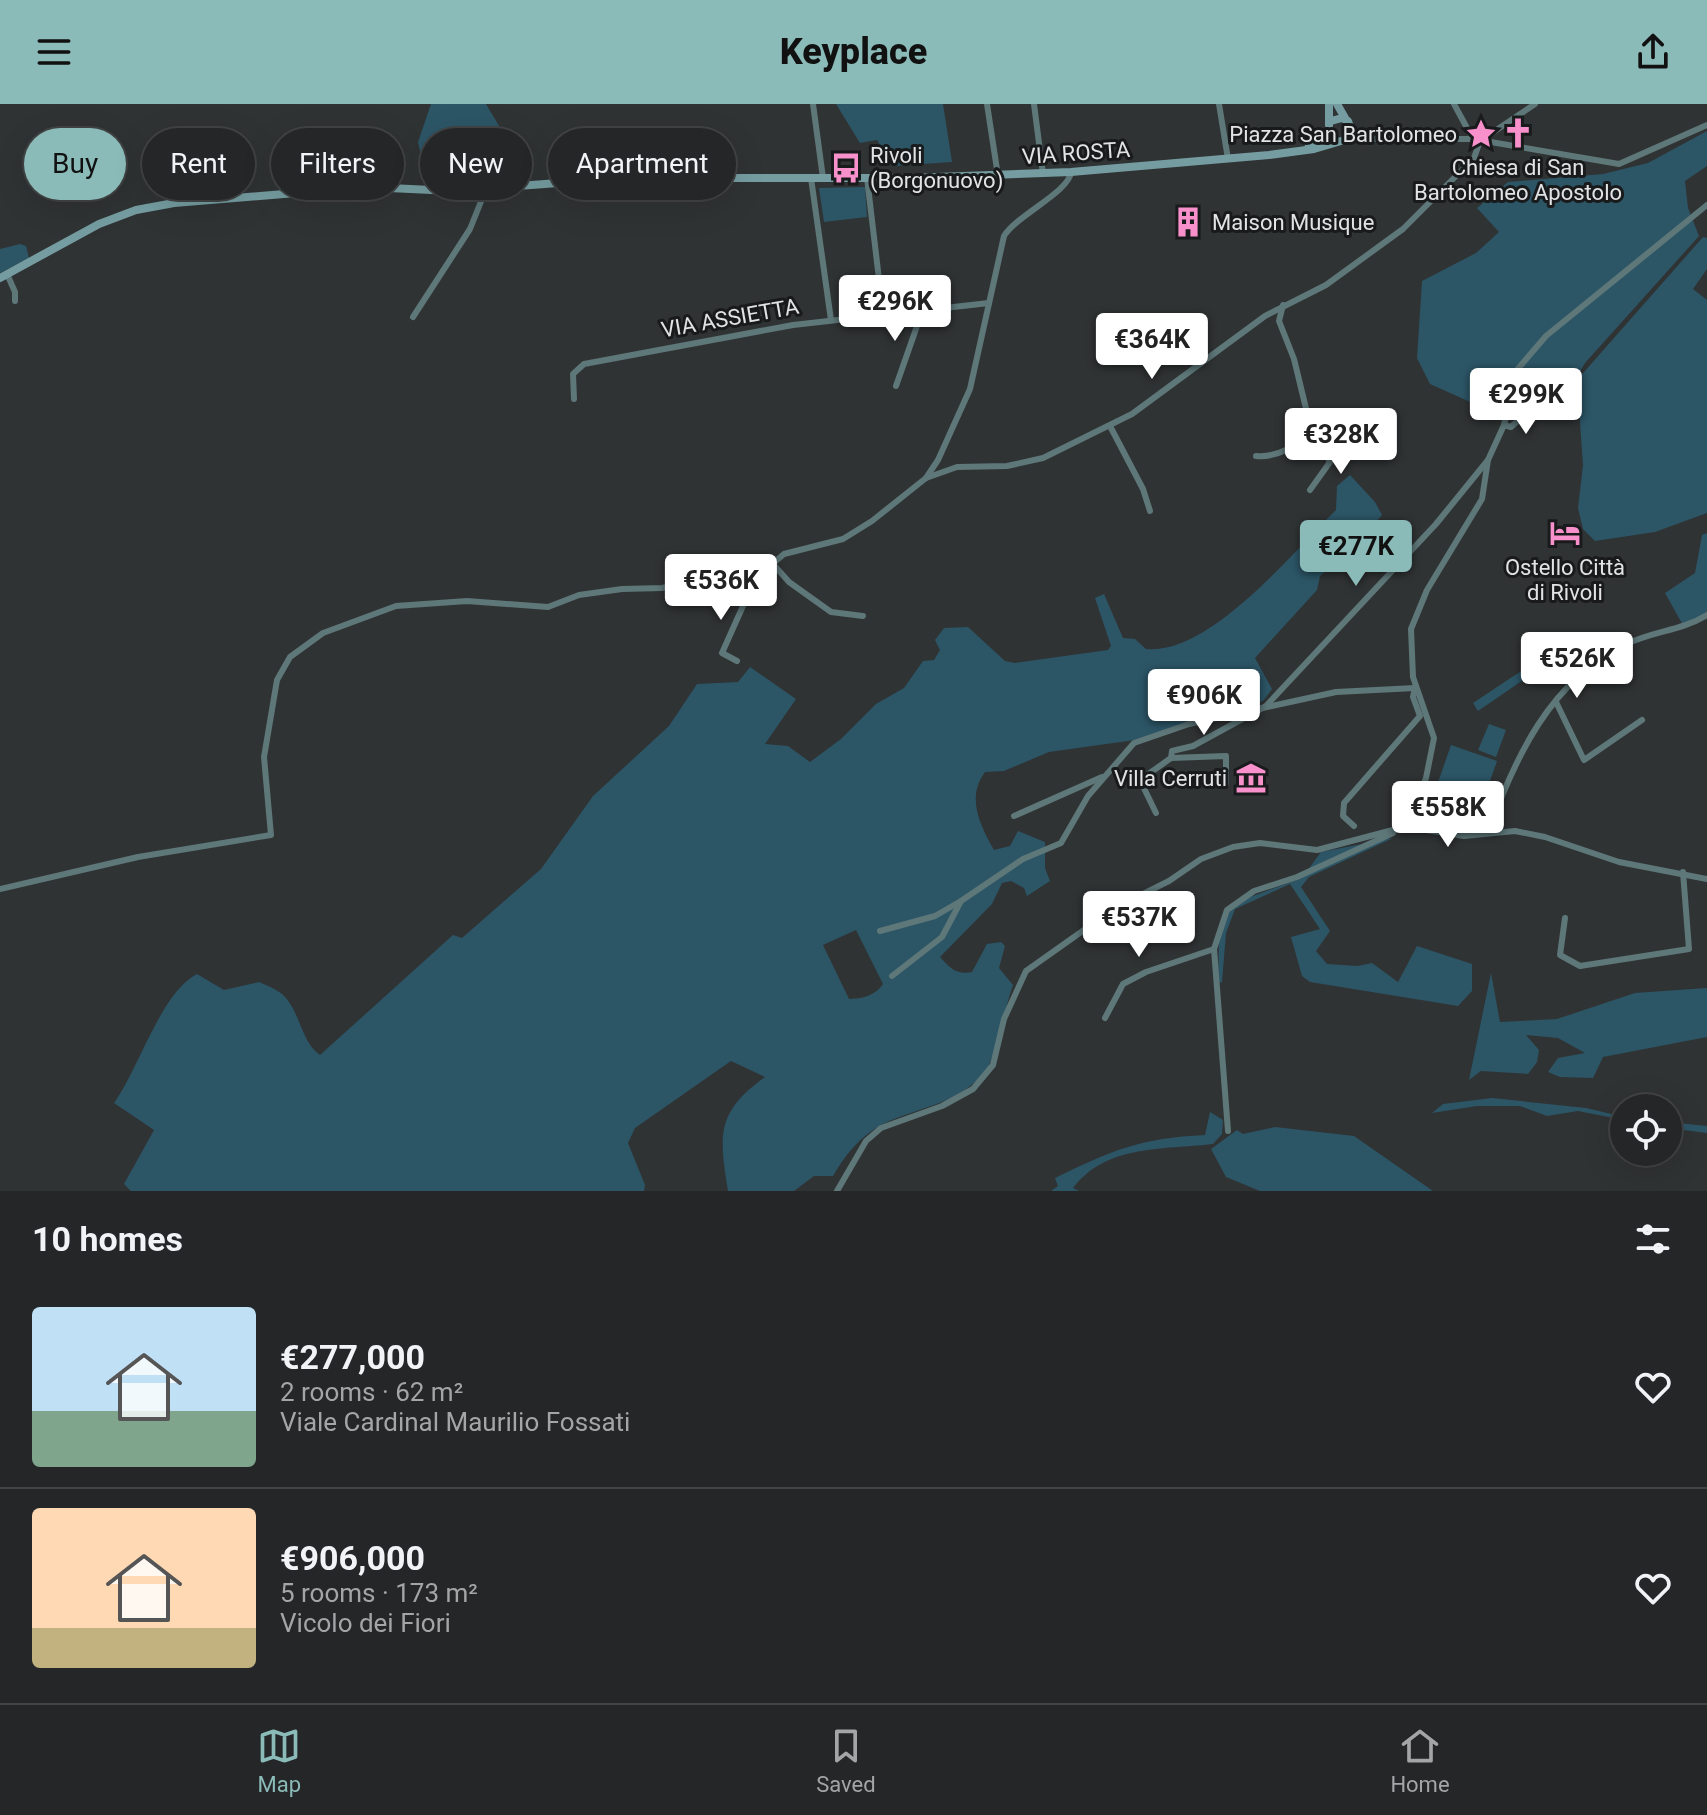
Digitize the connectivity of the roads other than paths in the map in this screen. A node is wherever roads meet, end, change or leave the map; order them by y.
1 (813, 104) edge
2 (987, 104) edge
3 (1034, 104) edge
4 (1219, 104) edge
5 (1329, 104) edge
6 (1337, 104) edge
7 (1454, 104) edge
8 (1535, 104) edge
9 (1345, 119) junction
10 (1331, 121) junction
11 (1707, 125) edge
12 (1328, 134) junction
13 (1348, 139) junction
14 (1477, 140) junction
15 (1337, 142) junction
16 (1299, 150) junction
17 (1228, 159) junction
18 (1071, 172) junction
19 (1043, 174) junction
20 (998, 176) junction
21 (811, 178) junction
22 (823, 178) junction
23 (867, 178) junction
24 (532, 185) edge
25 (420, 190) edge
26 (482, 200) edge
27 (1707, 205) edge
28 (4, 276) edge
29 (15, 301) dead end
30 (989, 303) junction
31 (1283, 305) junction
32 (923, 309) junction
33 (883, 313) junction
34 (413, 317) dead end
35 (831, 320) junction
36 (896, 386) dead end
37 (574, 399) dead end
38 (1509, 407) junction
39 (1504, 425) junction
40 (1110, 426) junction
41 (1313, 433) junction
42 (1256, 456) dead end
43 (1488, 460) junction
44 (926, 478) junction
45 (1465, 488) junction
46 (1310, 490) dead end
47 (1482, 499) junction
48 (1150, 511) dead end
49 (772, 565) junction
50 (1707, 615) edge
51 (863, 616) dead end
52 (737, 661) dead end
53 (1415, 688) junction
54 (1556, 702) junction
55 (1266, 706) junction
56 (1642, 720) dead end
57 (1171, 758) junction
58 (1107, 774) junction
59 (1226, 784) dead end
60 (1156, 813) dead end
61 (1014, 816) dead end
62 (1354, 826) dead end
63 (1408, 826) junction
64 (1488, 832) junction
65 (1683, 872) junction
66 (1707, 879) edge
67 (0, 889) edge
68 (961, 901) junction
69 (1565, 918) dead end
70 (880, 931) dead end
71 (1214, 949) junction
72 (892, 976) dead end
73 (1105, 1018) dead end
74 (1228, 1131) dead end
75 (837, 1191) edge

1 - 22 street
2 - 20 street
3 - 19 street
4 - 17 street
5 - 10 street
6 - 9 street
7 - 14 street
8 - 14 street
9 - 10 street
9 - 13 street
10 - 12 street
11 - 14 street
12 - 15 street
12 - 16 street, VIA ROSTA
13 - 14 street
13 - 15 street
14 - 31 street
15 - 16 street, VIA ROSTA
16 - 17 street, VIA ROSTA
17 - 18 street, VIA ROSTA
18 - 19 street, VIA ROSTA
18 - 30 street
19 - 20 street, VIA ROSTA
20 - 23 street, VIA ROSTA
21 - 22 street, VIA ROSTA
21 - 24 street, VIA ROSTA
21 - 35 street
22 - 23 street, VIA ROSTA
23 - 33 street
25 - 28 street, VIA ROSTA
26 - 34 street
27 - 38 street
28 - 29 street, VIA ROSTA
30 - 32 street, VIA ASSIETTA
30 - 44 street
31 - 40 street
31 - 41 street
32 - 33 street, VIA ASSIETTA
32 - 36 street
33 - 35 street, VIA ASSIETTA
35 - 37 street, VIA ASSIETTA
38 - 39 street
38 - 39 street
39 - 43 street
40 - 44 street
40 - 48 street
41 - 42 street
41 - 46 street
43 - 45 street
43 - 47 street
44 - 49 street
45 - 47 street
45 - 55 street
47 - 53 street
49 - 51 street
49 - 52 street
49 - 67 street
50 - 54 street
53 - 55 street
53 - 62 street
53 - 63 street
54 - 56 street
54 - 64 street
55 - 57 street
55 - 58 street
57 - 59 street
57 - 60 street
58 - 61 street
58 - 68 street
63 - 64 street
63 - 71 street
63 - 75 street
64 - 65 street
65 - 66 street
65 - 69 street
68 - 70 street
68 - 72 street
71 - 73 street
71 - 74 street

